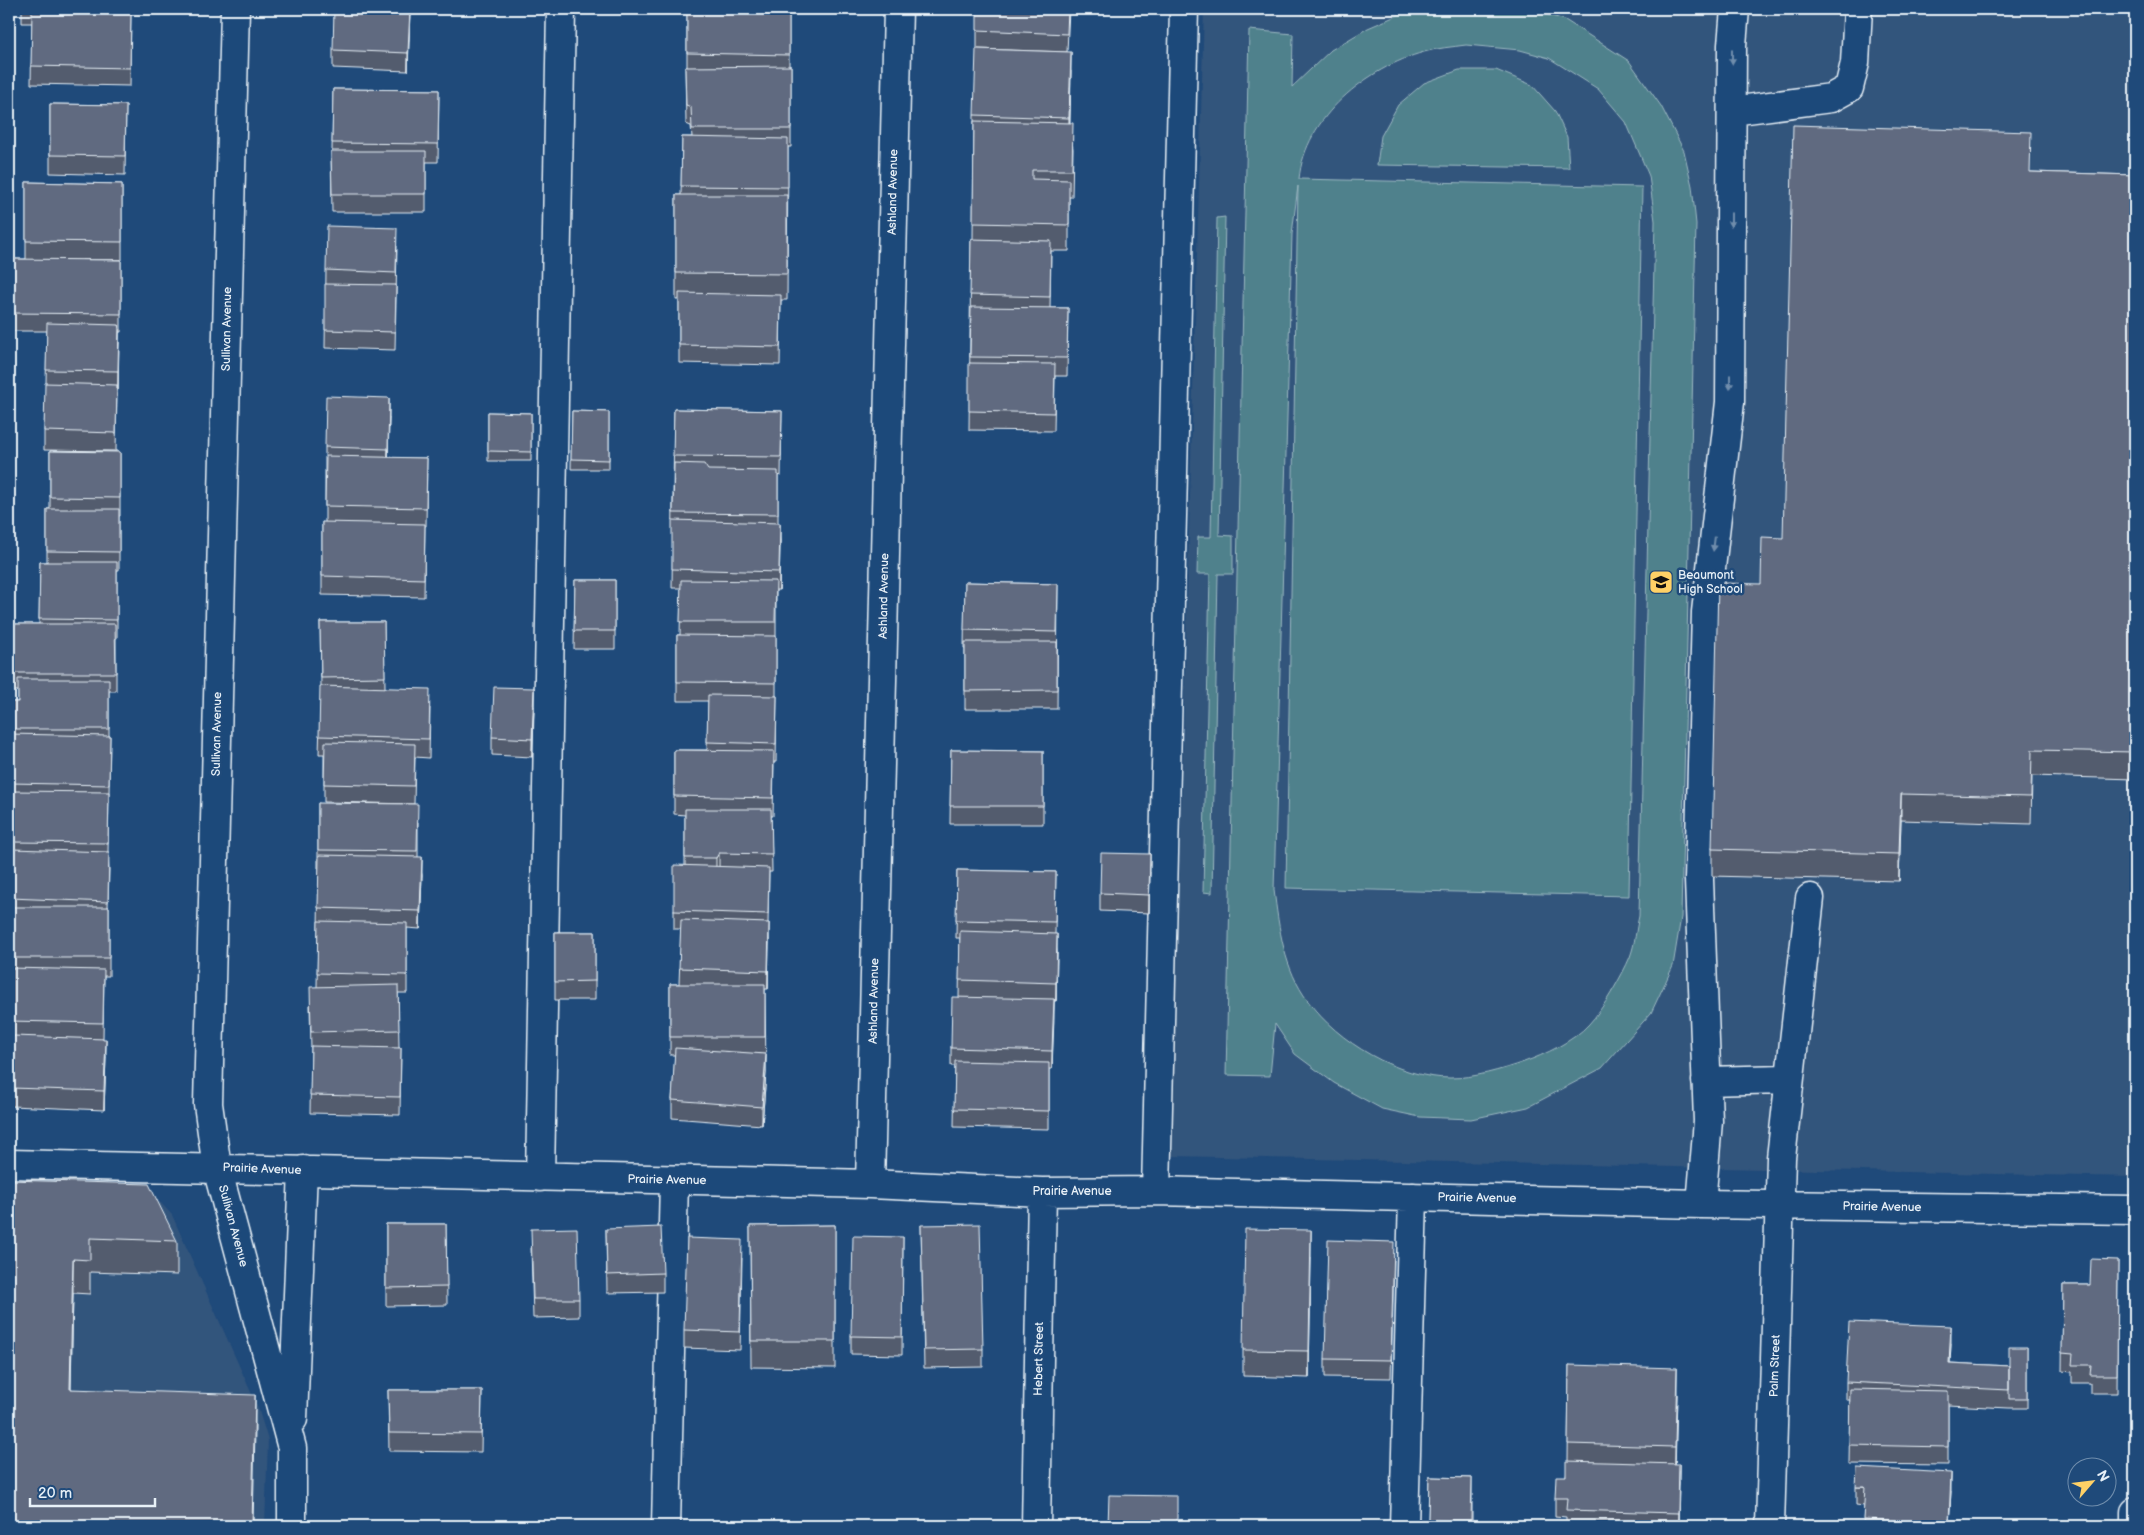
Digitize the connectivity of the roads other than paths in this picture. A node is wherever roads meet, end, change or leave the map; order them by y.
1 (235, 9) edge
2 (561, 9) edge
3 (898, 9) edge
4 (1184, 9) edge
5 (1735, 9) edge
6 (1858, 9) edge
7 (1732, 111) junction
8 (1810, 898) dead end
9 (1789, 1079) junction
10 (1706, 1080) junction
11 (9, 1164) edge
12 (217, 1168) junction
13 (303, 1170) junction
14 (540, 1177) junction
15 (674, 1180) junction
16 (870, 1184) junction
17 (1156, 1191) junction
18 (1042, 1192) junction
19 (1413, 1197) junction
20 (1700, 1204) junction
21 (1779, 1205) junction
22 (2135, 1210) edge
23 (292, 1448) junction
24 (2135, 1512) edge
25 (292, 1526) edge
26 (666, 1526) edge
27 (1036, 1526) edge
28 (1404, 1526) edge
29 (1770, 1526) edge
30 (2135, 1526) edge

1 - 12 street, Sullivan Avenue
2 - 14 street
3 - 16 street, Ashland Avenue
4 - 17 street
5 -> 7 street
6 - 7 street
7 -> 10 street
8 - 9 street, Palm Street
9 - 10 street
9 - 21 street, Palm Street
10 - 20 street
11 - 12 street, Prairie Avenue
12 - 13 street, Prairie Avenue
12 - 23 street, Sullivan Avenue
13 - 14 street, Prairie Avenue
13 - 23 street, Sullivan Avenue
14 - 15 street, Prairie Avenue
15 - 16 street, Prairie Avenue
15 - 26 street
16 - 18 street, Prairie Avenue
17 - 18 street, Prairie Avenue
17 - 19 street, Prairie Avenue
18 - 27 street, Hebert Street
19 - 20 street, Prairie Avenue
19 - 28 street
20 - 21 street, Prairie Avenue
21 - 22 street, Prairie Avenue
21 - 29 street, Palm Street
23 - 25 street, Sullivan Avenue
24 - 30 street

